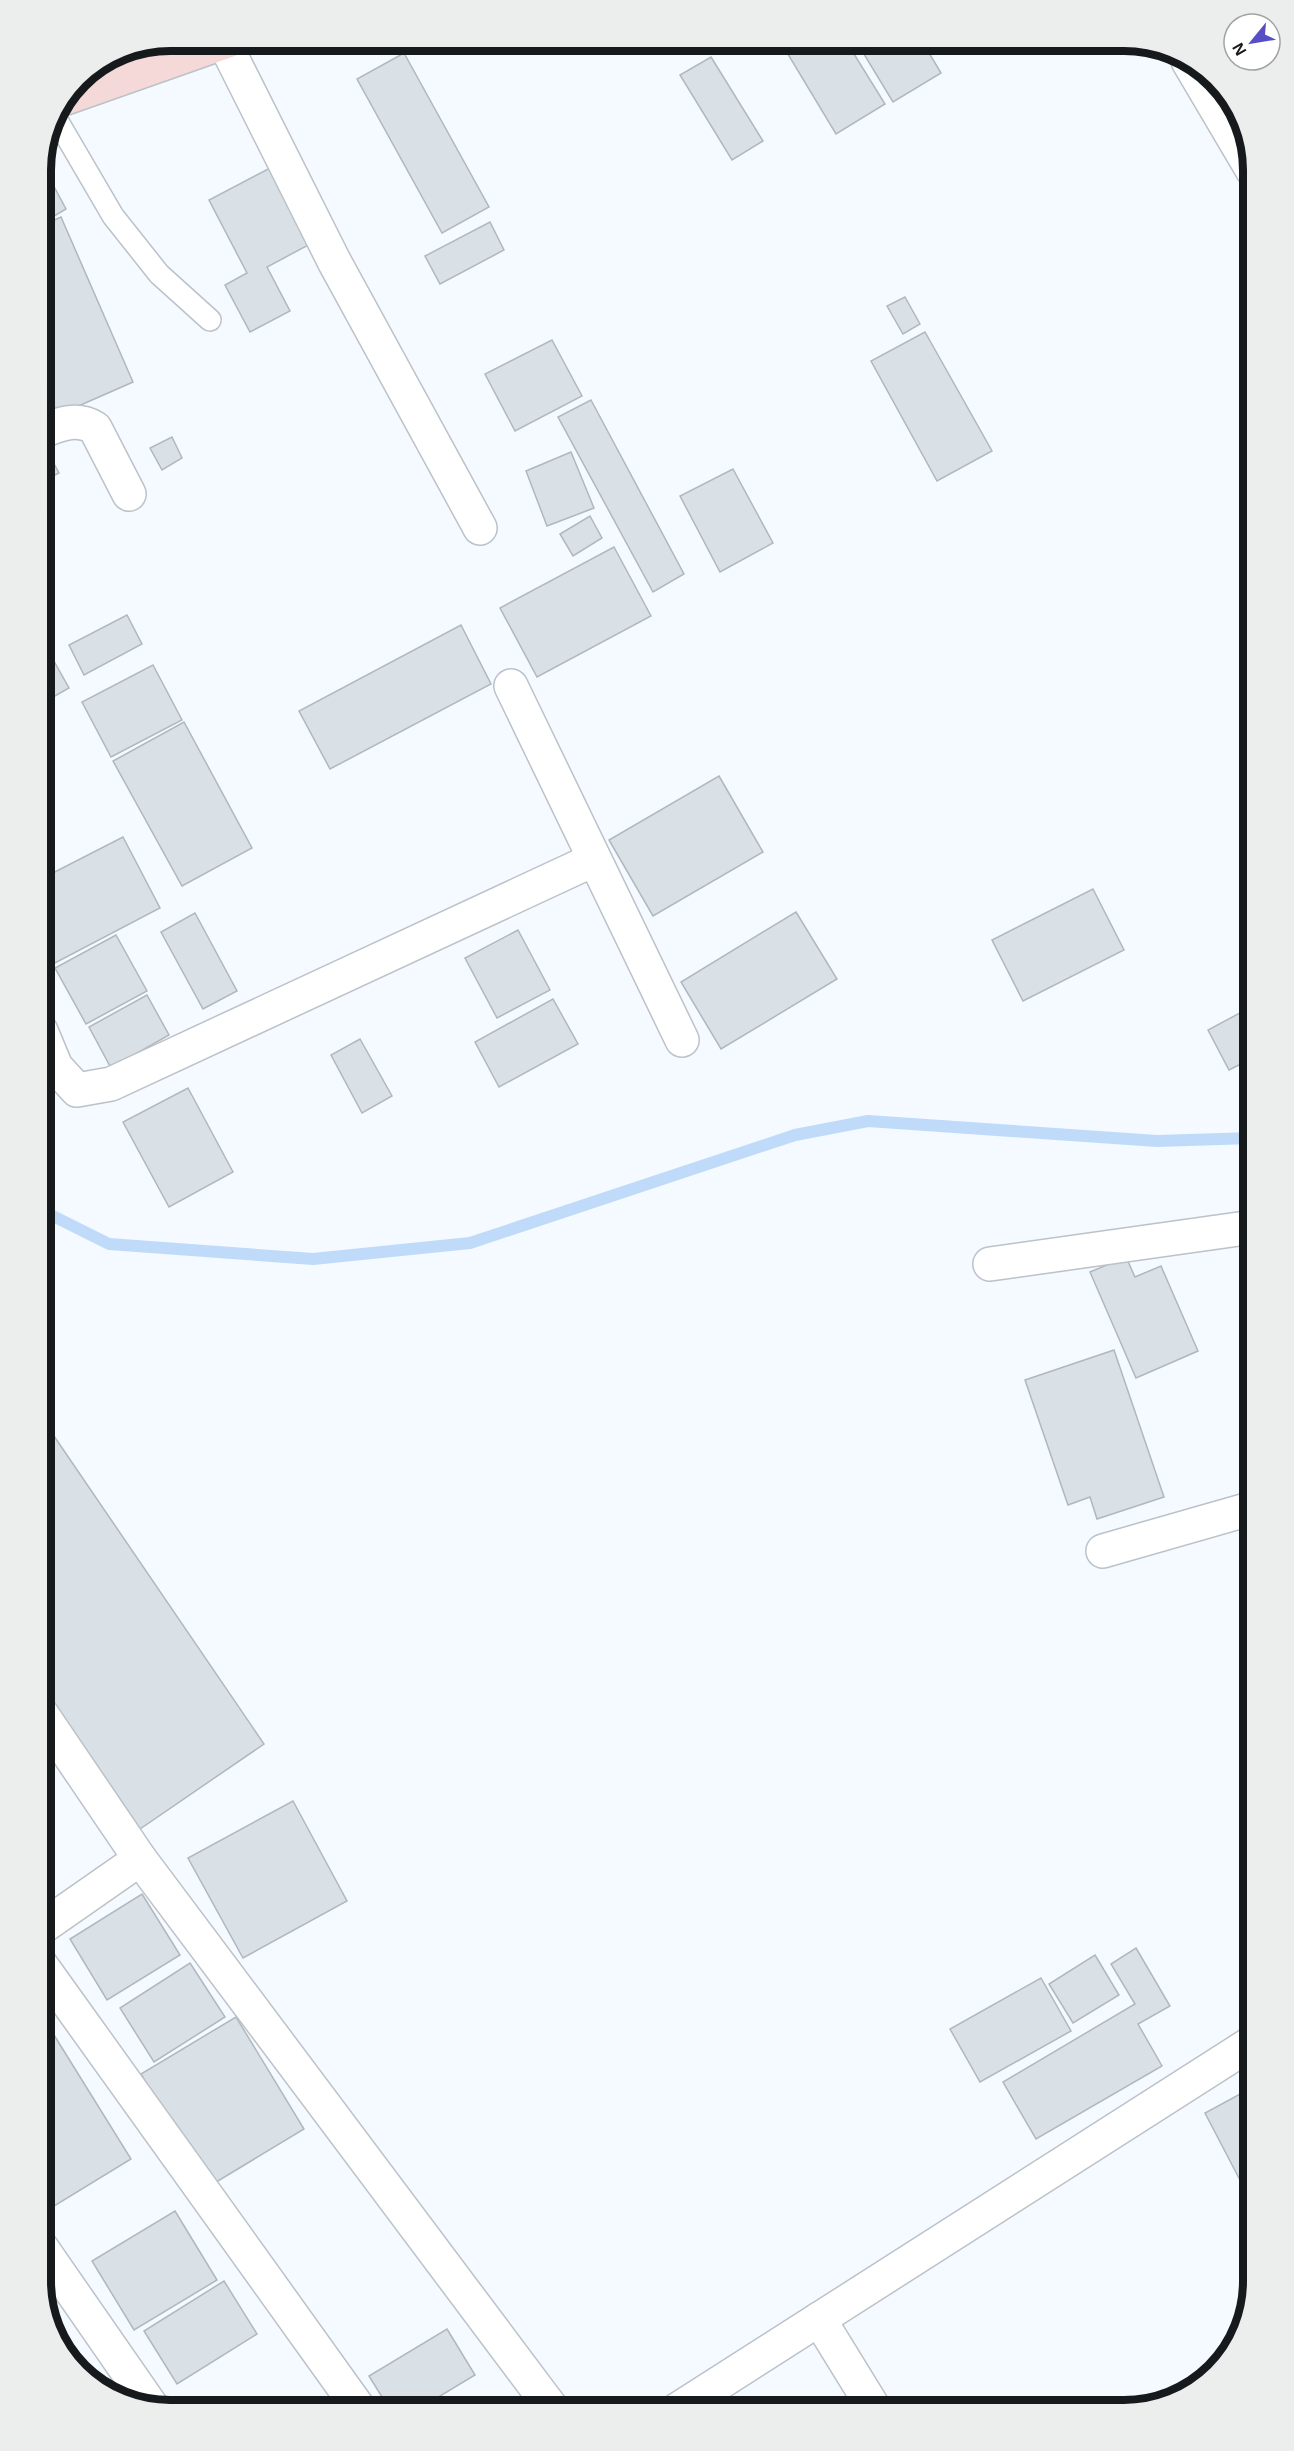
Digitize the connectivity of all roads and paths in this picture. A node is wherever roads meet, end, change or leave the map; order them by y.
1 (172, 51) edge
2 (231, 51) edge
3 (1197, 77) edge
4 (82, 91) edge
5 (60, 125) edge
6 (1241, 150) edge
7 (210, 320) dead end
8 (51, 429) edge
9 (129, 494) dead end
10 (480, 528) dead end
11 (511, 686) dead end
12 (593, 860) junction
13 (682, 1040) dead end
14 (51, 1055) edge
15 (1243, 1229) edge
16 (990, 1264) dead end
17 (1243, 1511) edge
18 (1103, 1551) dead end
19 (51, 1729) edge
20 (140, 1859) junction
21 (51, 1920) edge
22 (51, 1980) edge
23 (1243, 2049) edge
24 (51, 2263) edge
25 (819, 2319) junction
26 (145, 2398) edge
27 (353, 2400) edge
28 (546, 2400) edge
29 (693, 2400) edge
30 (869, 2400) edge

1 - 4 main road
2 - 10 street
3 - 6 street
5 - 7 lane
8 - 9 street
11 - 12 street
12 - 13 street
12 - 14 street
15 - 16 street
17 - 18 street
19 - 20 street
20 - 21 street
20 - 28 street
22 - 27 street
23 - 25 street
24 - 26 street
25 - 29 street
25 - 30 street

